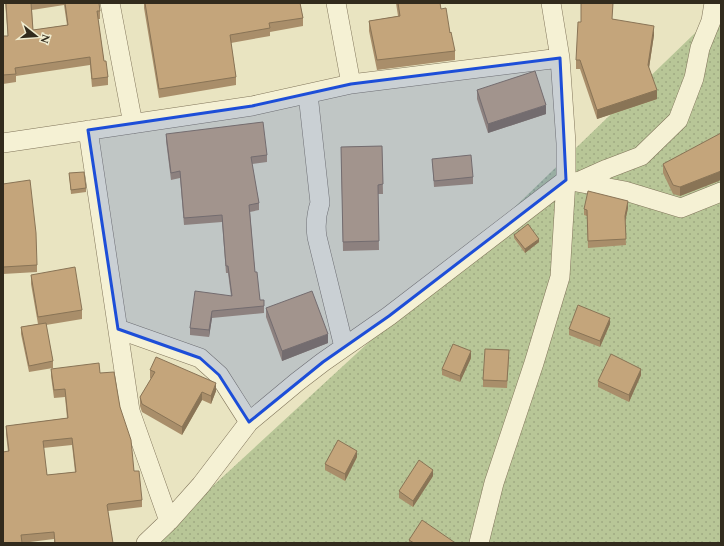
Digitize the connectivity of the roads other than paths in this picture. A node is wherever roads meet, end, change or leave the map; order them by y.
1 (110, 3) edge
2 (336, 3) edge
3 (551, 3) edge
4 (714, 3) edge
5 (560, 58) junction
6 (351, 84) junction
7 (308, 94) junction
8 (134, 124) junction
9 (88, 130) junction
10 (3, 143) edge
11 (572, 181) junction
12 (721, 192) edge
13 (118, 329) junction
14 (344, 347) junction
15 (249, 422) junction
16 (169, 521) junction
17 (146, 543) edge
18 (479, 543) edge

1 - 8 street
2 - 6 street
3 - 5 street
4 - 11 street
5 - 6 street
5 - 11 street
6 - 7 street
7 - 8 street
7 - 14 street
8 - 9 street
9 - 10 street
9 - 13 street
11 - 12 street
11 - 14 street
11 - 18 street
13 - 15 street
13 - 16 street
14 - 15 street
15 - 16 street
16 - 17 street

